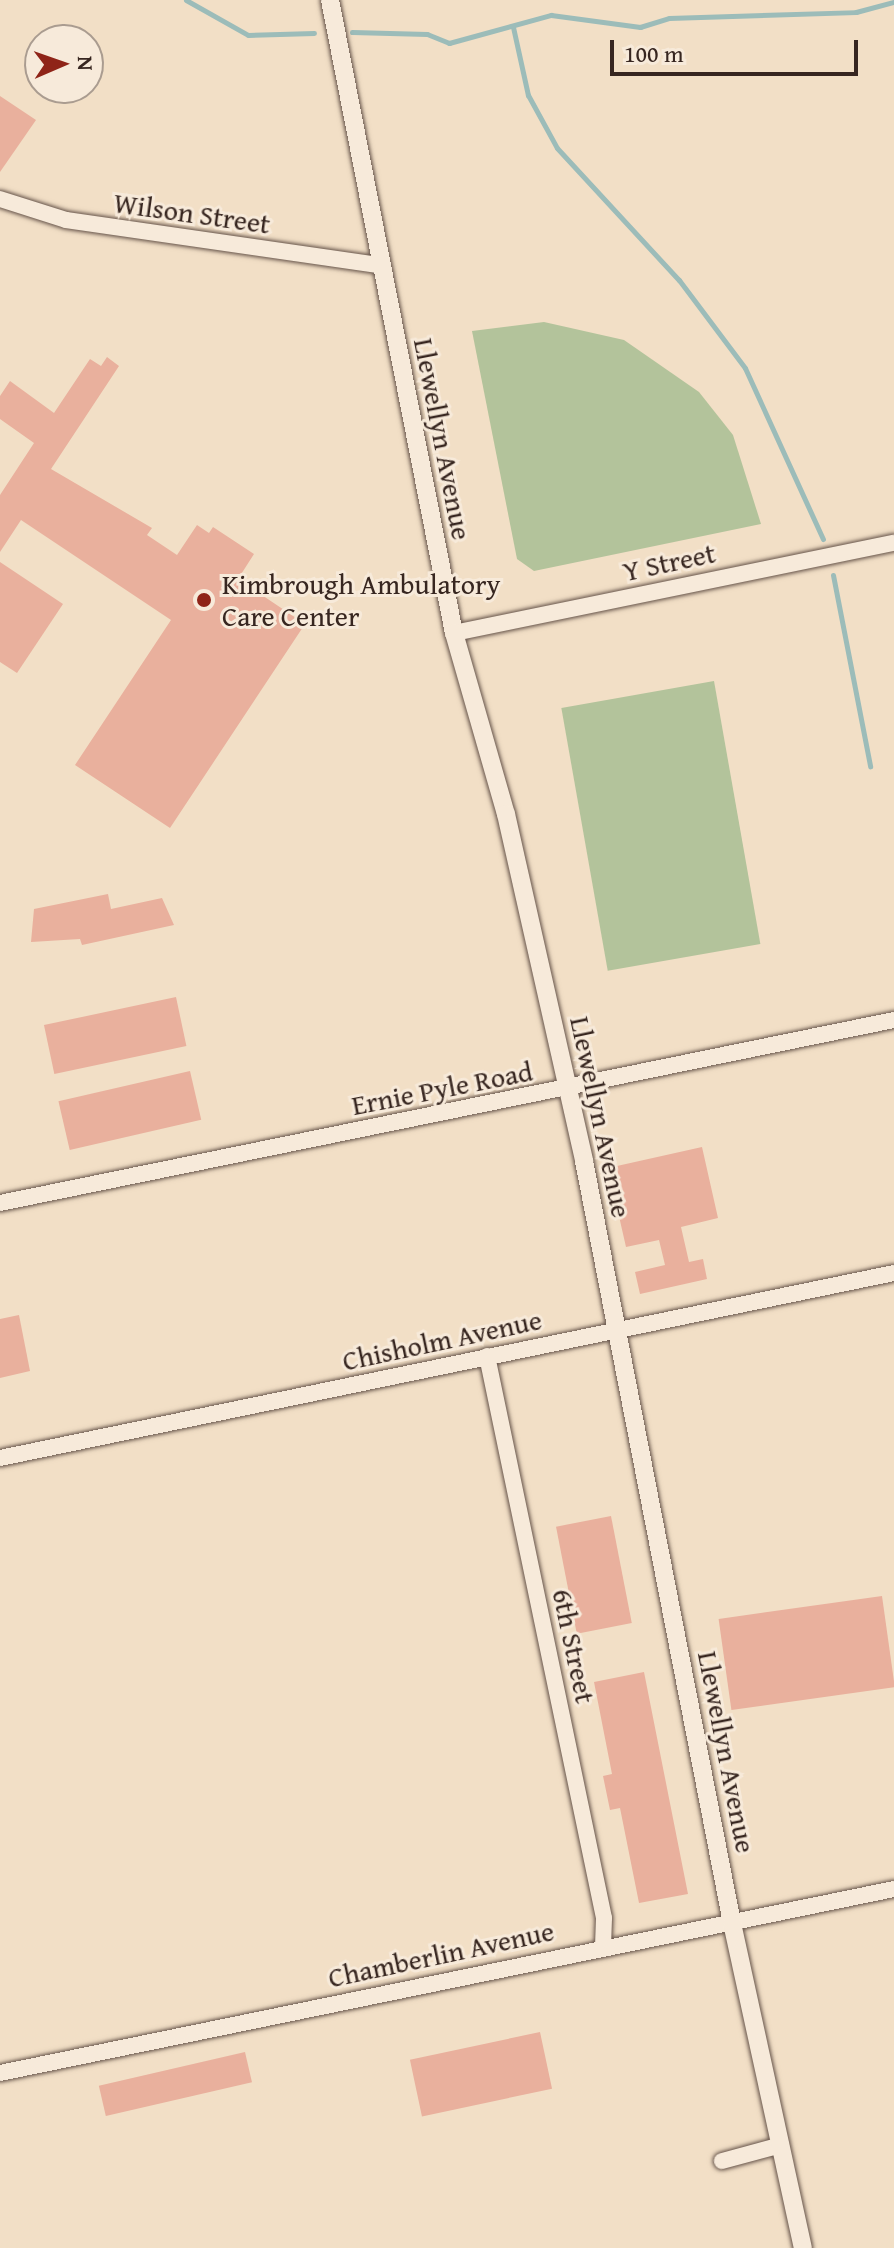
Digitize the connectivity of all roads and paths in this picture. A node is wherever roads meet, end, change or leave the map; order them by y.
1 (330, 0) edge
2 (0, 199) edge
3 (380, 265) junction
4 (894, 543) edge
5 (454, 633) junction
6 (894, 1020) edge
7 (567, 1089) junction
8 (0, 1203) edge
9 (894, 1273) edge
10 (615, 1331) junction
11 (487, 1356) junction
12 (0, 1458) edge
13 (894, 1889) edge
14 (732, 1923) junction
15 (603, 1947) junction
16 (0, 2073) edge
17 (781, 2145) junction
18 (722, 2161) dead end
19 (803, 2248) edge

1 - 3 street, Llewellyn Avenue
2 - 3 street, Wilson Street
3 - 5 street, Llewellyn Avenue
4 - 5 street, Y Street
5 - 7 street, Llewellyn Avenue
6 - 7 street, Ernie Pyle Road
7 - 8 street, Ernie Pyle Road
7 - 10 street, Llewellyn Avenue
9 - 10 street, Chisholm Avenue
10 - 11 street, Chisholm Avenue
10 - 14 street, Llewellyn Avenue
11 - 12 street, Chisholm Avenue
11 - 15 street, 6th Street
13 - 14 street, Chamberlin Avenue
14 - 15 street, Chamberlin Avenue
14 - 17 street, Llewellyn Avenue
15 - 16 street, Chamberlin Avenue
17 - 18 street
17 - 19 street, Llewellyn Avenue

